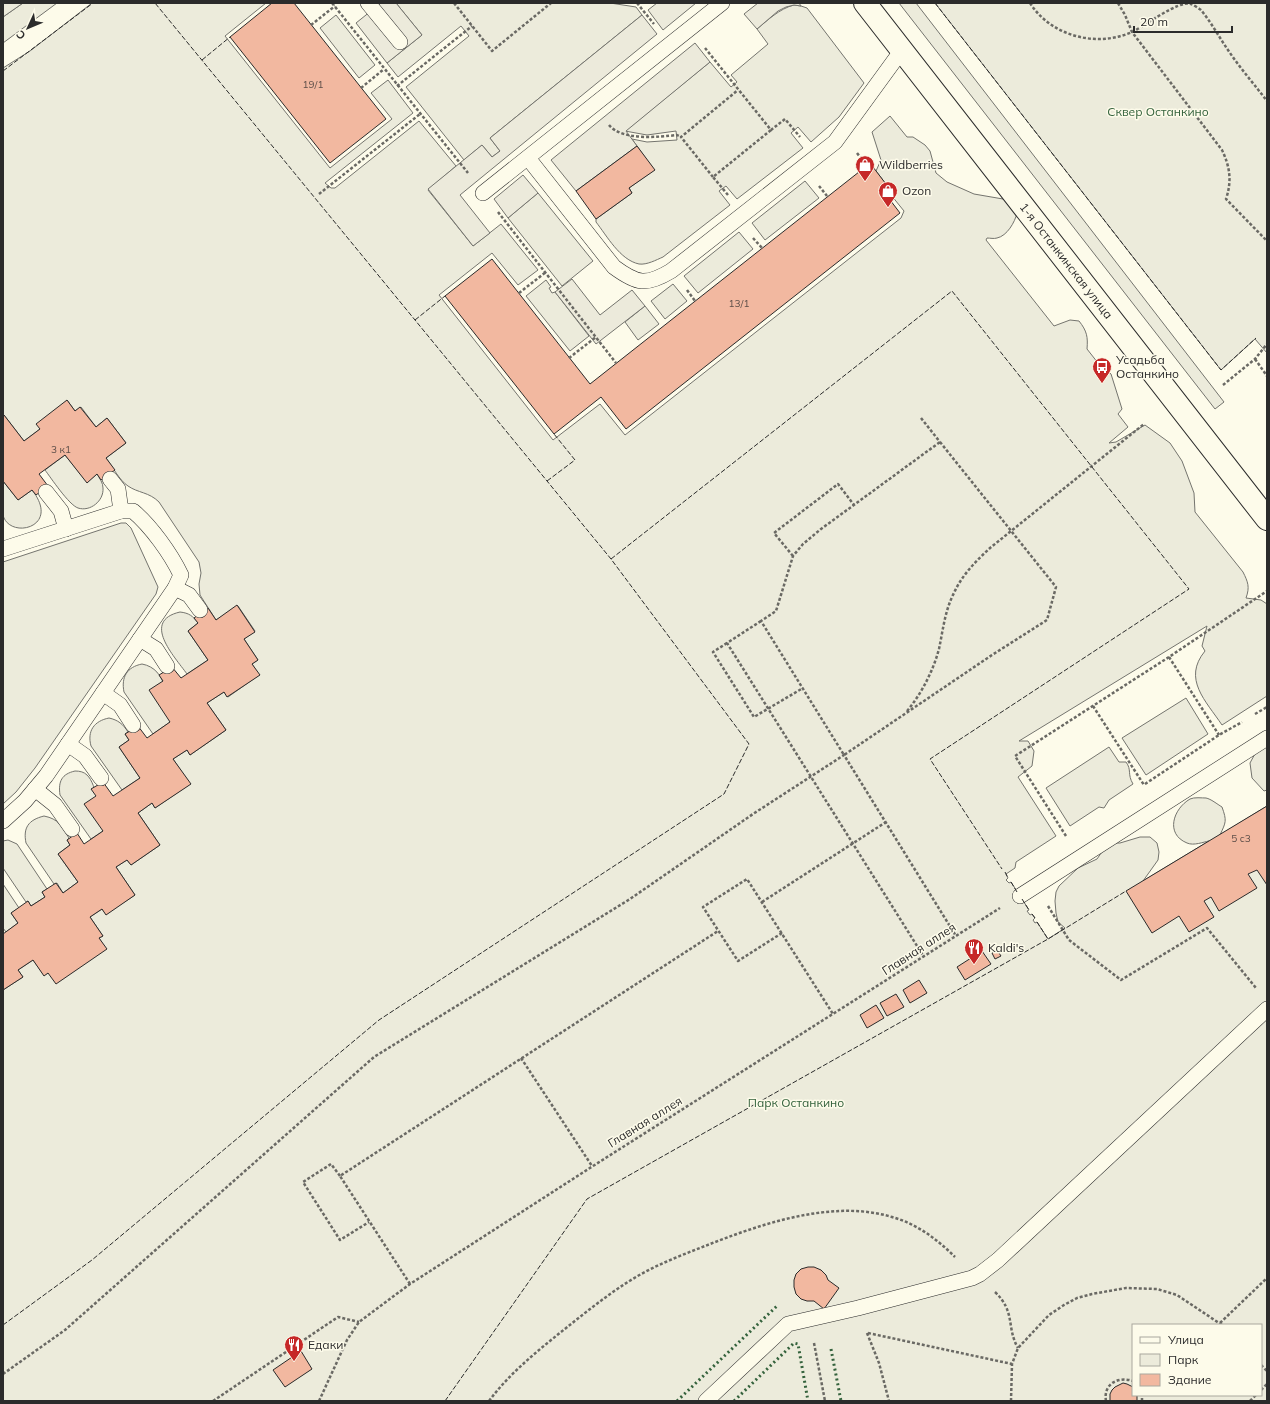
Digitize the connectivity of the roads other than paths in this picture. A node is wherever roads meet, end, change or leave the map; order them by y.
1 (368, 3) edge
2 (722, 3) edge
3 (865, 3) edge
4 (400, 42) dead end
5 (902, 50) junction
6 (528, 158) junction
7 (483, 193) road end
8 (110, 479) dead end
9 (46, 492) dead end
10 (121, 511) junction
11 (1267, 519) edge
12 (66, 529) junction
13 (4, 547) edge
14 (175, 588) junction
15 (200, 610) dead end
16 (140, 639) junction
17 (167, 666) dead end
18 (103, 693) junction
19 (133, 725) dead end
20 (1267, 738) edge
21 (68, 744) junction
22 (101, 778) dead end
23 (35, 789) junction
24 (3, 821) edge
25 (72, 829) dead end
26 (1020, 896) road end
27 (1267, 1009) edge
28 (706, 1401) edge

1 - 4 lane
2 - 6 lane
3 - 5 street, 1-я Останкинская улица
5 - 6 lane
5 - 11 street, 1-я Останкинская улица
6 - 7 lane
8 - 10 lane
9 - 12 lane
10 - 12 lane
10 - 14 lane
12 - 13 lane
14 - 15 lane
14 - 16 lane
16 - 17 lane
16 - 18 lane
18 - 19 lane
18 - 21 lane
20 - 26 lane
21 - 22 lane
21 - 23 lane
23 - 24 lane
23 - 25 lane
27 - 28 lane

